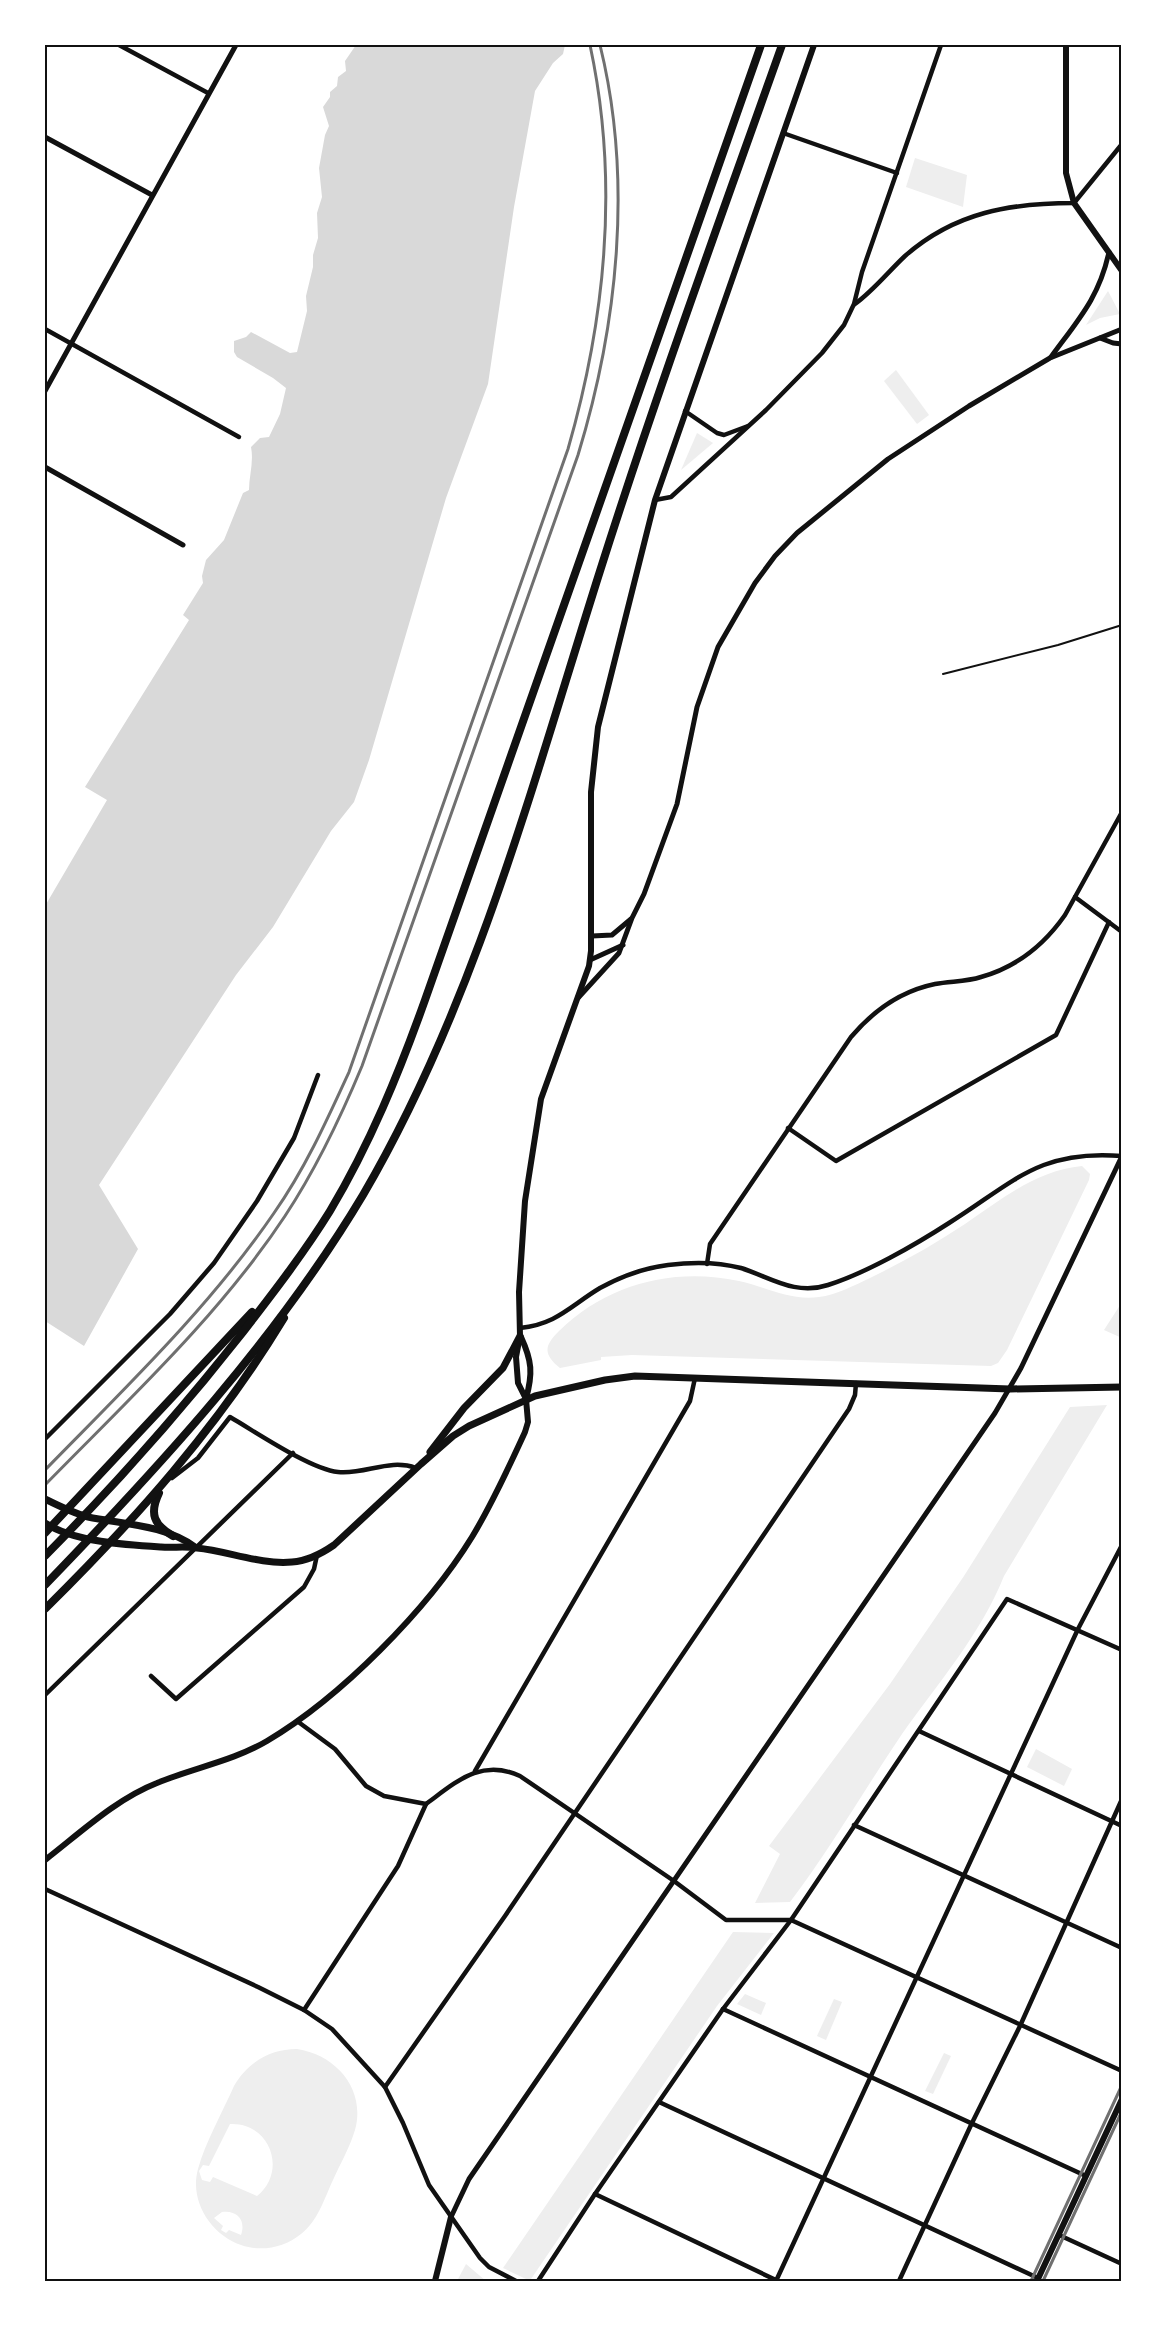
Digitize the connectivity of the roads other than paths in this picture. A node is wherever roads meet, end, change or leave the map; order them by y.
1 (119, 45) edge
2 (236, 45) edge
3 (761, 45) edge
4 (782, 45) edge
5 (814, 45) edge
6 (941, 45) edge
7 (1066, 45) edge
8 (208, 93) junction
9 (783, 133) junction
10 (45, 137) edge
11 (1122, 144) edge
12 (897, 173) junction
13 (152, 195) junction
14 (1074, 203) junction
15 (1109, 252) junction
16 (1122, 271) edge
17 (854, 304) junction
18 (1122, 329) edge
19 (45, 330) edge
20 (1100, 338) junction
21 (72, 344) junction
22 (1122, 344) edge
23 (1050, 358) junction
24 (45, 391) edge
25 (685, 411) junction
26 (750, 425) junction
27 (724, 435) junction
28 (239, 437) dead end
29 (725, 448) junction
30 (45, 467) edge
31 (655, 500) junction
32 (183, 545) dead end
33 (1122, 625) edge
34 (943, 674) dead end
35 (1122, 812) edge
36 (1075, 897) junction
37 (632, 918) junction
38 (1109, 922) junction
39 (1122, 932) edge
40 (592, 936) junction
41 (623, 945) junction
42 (589, 963) junction
43 (577, 999) junction
44 (318, 1075) dead end
45 (788, 1128) junction
46 (1122, 1156) edge
47 (706, 1263) junction
48 (308, 1278) junction
49 (281, 1282) junction
50 (520, 1332) junction
51 (695, 1378) junction
52 (856, 1383) junction
53 (1122, 1387) edge
54 (1010, 1389) junction
55 (526, 1399) junction
56 (46, 1436) edge
57 (293, 1453) junction
58 (419, 1466) junction
59 (165, 1483) junction
60 (45, 1497) edge
61 (68, 1510) junction
62 (123, 1524) junction
63 (49, 1527) edge
64 (173, 1536) junction
65 (107, 1541) junction
66 (1122, 1545) edge
67 (195, 1547) junction
68 (317, 1555) junction
69 (45, 1556) edge
70 (45, 1585) edge
71 (45, 1609) edge
72 (1078, 1629) junction
73 (1122, 1650) edge
74 (151, 1676) dead end
75 (45, 1695) edge
76 (297, 1721) junction
77 (919, 1731) junction
78 (475, 1771) junction
79 (1010, 1774) junction
80 (1122, 1798) edge
81 (426, 1804) junction
82 (573, 1813) junction
83 (1112, 1821) junction
84 (854, 1825) junction
85 (1122, 1826) edge
86 (45, 1860) edge
87 (963, 1875) junction
88 (674, 1881) junction
89 (45, 1889) edge
90 (791, 1920) junction
91 (1065, 1922) junction
92 (1122, 1948) edge
93 (916, 1976) junction
94 (723, 2008) junction
95 (304, 2010) junction
96 (1020, 2026) junction
97 (1122, 2071) edge
98 (869, 2077) junction
99 (385, 2087) junction
100 (1122, 2098) edge
101 (659, 2102) junction
102 (971, 2125) junction
103 (1086, 2176) junction
104 (823, 2179) junction
105 (595, 2194) junction
106 (451, 2217) junction
107 (924, 2226) junction
108 (1059, 2235) junction
109 (1122, 2264) edge
110 (1037, 2280) edge
111 (435, 2281) edge
112 (516, 2281) edge
113 (537, 2281) edge
114 (777, 2281) edge
115 (899, 2281) edge

1 - 8 street
2 - 8 street
3 - 49 highway
4 - 48 highway
5 - 9 main road
6 - 12 street
7 - 14 main road
8 - 13 street
9 - 12 street
9 - 25 main road
10 - 13 street
11 - 14 street
12 - 17 street
13 - 21 street
14 - 15 main road
14 - 17 street
15 - 16 main road
15 - 23 street
17 - 26 street
18 - 20 street
19 - 21 street
20 - 22 street
20 - 23 street
21 - 24 street
21 - 28 street
23 - 37 street
25 - 27 street
25 - 31 main road
26 - 27 street
26 - 29 street
27 - 29 street
29 - 31 street
30 - 32 street
31 - 40 main road
33 - 34 lane
35 - 36 street
36 - 38 street
36 - 45 street
37 - 40 street
37 - 41 street
38 - 39 street
38 - 45 street
40 - 42 main road
41 - 42 street
41 - 43 street
42 - 43 main road
43 - 50 main road
44 - 56 street
45 - 47 street
46 - 47 street
46 - 54 street
47 - 50 street
48 - 59 highway
48 - 70 highway
49 - 61 highway
49 - 69 highway
50 - 55 main road
50 - 55 main road
50 - 58 main road
51 - 52 main road
51 - 55 main road
51 - 78 street
52 - 54 main road
52 - 82 street
53 - 54 main road
54 - 88 street
55 - 58 main road
55 - 76 main road
57 - 58 street
57 - 59 street
57 - 67 street
58 - 68 main road
59 - 62 highway
59 - 64 highway
60 - 61 main road
61 - 62 main road
61 - 63 highway
62 - 64 main road
62 - 65 highway
63 - 65 main road
64 - 67 main road
65 - 67 main road
65 - 71 highway
66 - 72 street
67 - 68 main road
67 - 75 street
68 - 74 street
72 - 73 street
72 - 77 street
72 - 79 street
76 - 81 street
76 - 86 main road
77 - 79 street
77 - 84 street
78 - 81 street
78 - 82 street
79 - 83 street
79 - 87 street
80 - 83 street
81 - 95 street
82 - 88 street
82 - 99 street
83 - 85 street
83 - 91 street
84 - 87 street
84 - 90 street
87 - 91 street
87 - 93 street
88 - 90 street
88 - 106 street
89 - 95 street
90 - 93 street
90 - 94 street
91 - 92 street
91 - 96 street
93 - 96 street
93 - 98 street
94 - 98 street
94 - 101 street
95 - 99 street
96 - 97 street
96 - 102 street
98 - 102 street
98 - 104 street
99 - 106 street
100 - 103 main road
101 - 104 street
101 - 105 street
102 - 103 street
102 - 107 street
103 - 108 main road
104 - 107 street
104 - 114 street
105 - 113 street
105 - 114 street
106 - 111 main road
106 - 112 street
107 - 110 street
107 - 115 street
108 - 109 street
108 - 110 main road

